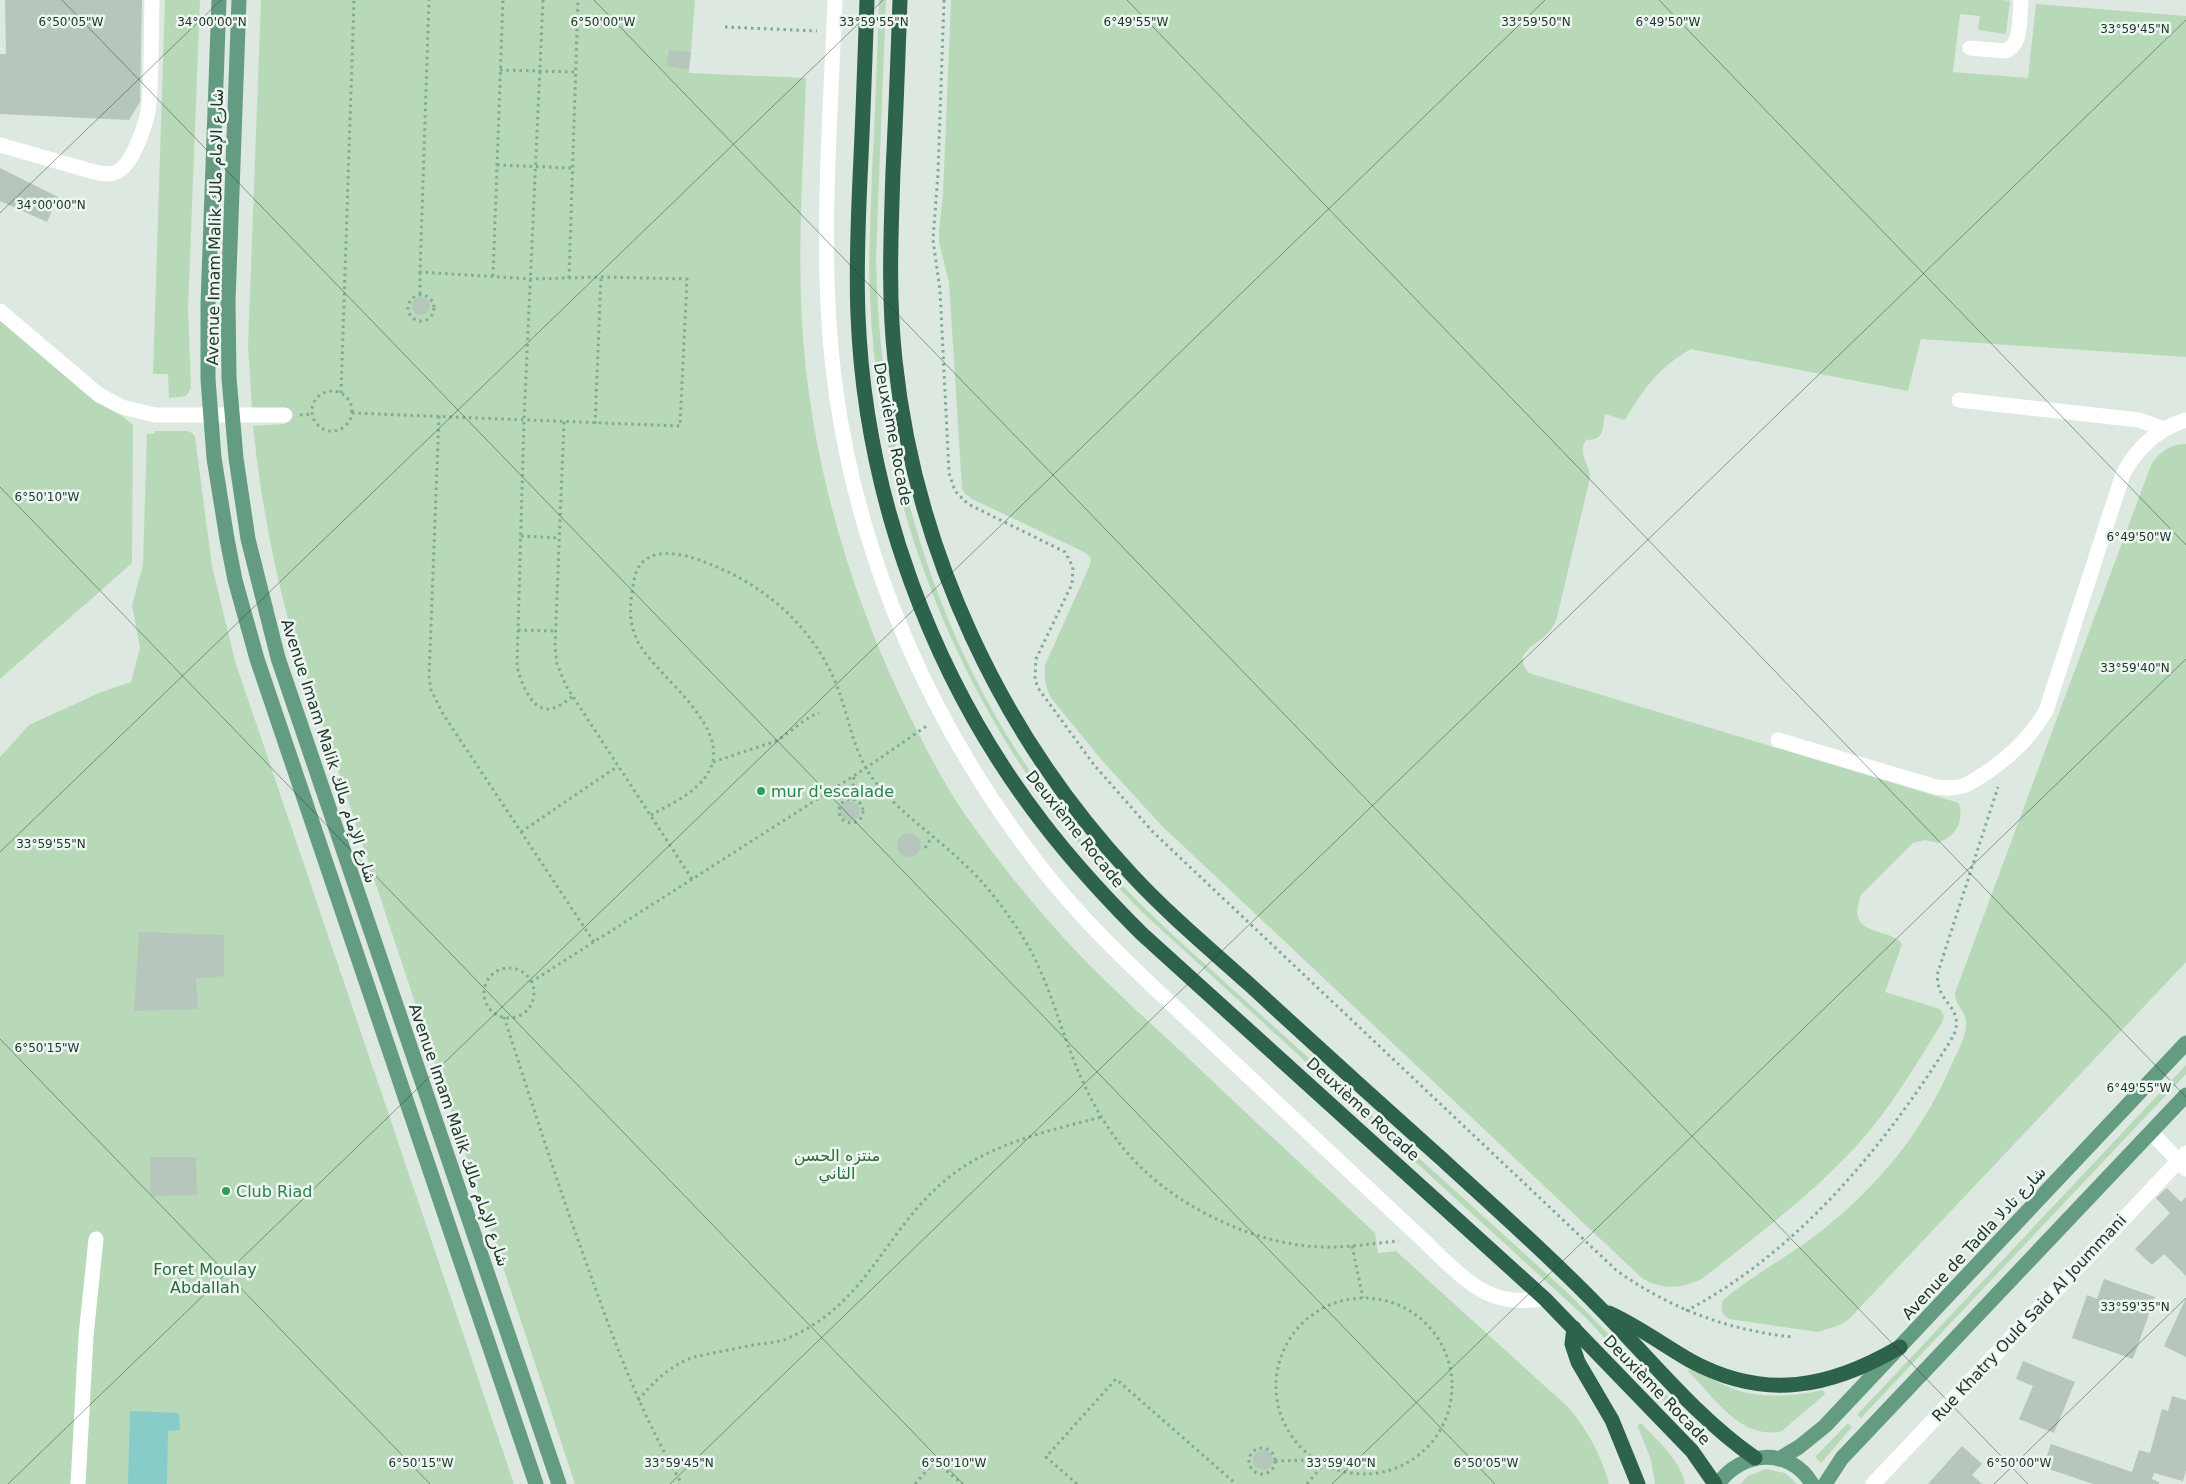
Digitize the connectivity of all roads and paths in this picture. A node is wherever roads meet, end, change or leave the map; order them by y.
1 (152, 0) edge
2 (219, 0) edge
3 (239, 0) edge
4 (354, 0) edge
5 (429, 0) edge
6 (503, 0) edge
7 (543, 0) edge
8 (578, 0) edge
9 (835, 0) edge
10 (868, 0) edge
11 (900, 0) edge
12 (944, 0) edge
13 (2021, 0) edge
14 (725, 27) dead end
15 (834, 32) junction
16 (1970, 48) dead end
17 (500, 70) junction
18 (540, 71) junction
19 (576, 72) junction
20 (0, 145) edge
21 (497, 165) junction
22 (536, 166) junction
23 (572, 168) junction
24 (420, 272) junction
25 (493, 276) junction
26 (601, 277) junction
27 (531, 278) junction
28 (568, 278) junction
29 (420, 294) junction
30 (0, 311) edge
31 (341, 393) junction
32 (1959, 400) dead end
33 (352, 413) junction
34 (210, 414) junction
35 (232, 414) junction
36 (285, 415) dead end
37 (439, 416) junction
38 (524, 420) junction
39 (2186, 420) edge
40 (564, 422) junction
41 (595, 424) junction
42 (2164, 429) junction
43 (521, 536) junction
44 (560, 538) junction
45 (518, 630) junction
46 (556, 631) junction
47 (573, 696) junction
48 (819, 713) dead end
49 (941, 716) junction
50 (1778, 740) dead end
51 (712, 762) junction
52 (618, 766) junction
53 (866, 768) junction
54 (854, 775) junction
55 (1998, 785) dead end
56 (852, 799) junction
57 (651, 815) junction
58 (521, 832) junction
59 (932, 836) junction
60 (924, 848) dead end
61 (692, 879) junction
62 (594, 942) junction
63 (531, 982) junction
64 (504, 1017) junction
65 (2186, 1043) edge
66 (2186, 1095) edge
67 (1101, 1117) junction
68 (2151, 1132) junction
69 (2183, 1161) edge
70 (1420, 1237) junction
71 (96, 1239) dead end
72 (1352, 1246) junction
73 (1364, 1298) junction
74 (1545, 1300) junction
75 (1603, 1310) junction
76 (1686, 1311) junction
77 (1574, 1328) junction
78 (1792, 1337) dead end
79 (1900, 1347) junction
80 (638, 1400) junction
81 (1755, 1458) junction
82 (1779, 1458) junction
83 (1314, 1460) junction
84 (1275, 1461) junction
85 (1323, 1465) junction
86 (78, 1484) edge
87 (536, 1484) edge
88 (559, 1484) edge
89 (682, 1484) edge
90 (915, 1484) edge
91 (962, 1484) edge
92 (1078, 1484) edge
93 (1236, 1484) edge
94 (1307, 1484) edge
95 (1638, 1484) edge
96 (1717, 1484) edge
97 (1812, 1484) edge
98 (1825, 1484) edge
99 (1873, 1484) edge

1 - 20 street
2 - 34 main road, Avenue Imam Malik شارع الإمام مالك
3 - 35 main road, Avenue Imam Malik شارع الإمام مالك
4 - 31 path
5 - 24 path
6 - 17 path
7 - 18 path
8 - 19 path
9 - 15 street
10 - 74 highway, Deuxième Rocade
11 - 75 highway, Deuxième Rocade
12 - 76 path
13 - 16 street
14 - 15 path
15 - 49 street
17 - 18 path
17 - 21 path
18 - 19 path
18 - 22 path
19 - 23 path
21 - 22 path
21 - 25 path
22 - 23 path
22 - 27 path
23 - 28 path
24 - 25 path
24 - 29 path
25 - 27 path
26 - 28 path
26 - 41 path
26 - 41 path
27 - 28 path
27 - 38 path
29 - 29 path
30 - 34 street
31 - 33 path
31 - 33 path
32 - 42 street
33 - 37 path
34 - 35 street
34 - 87 main road, Avenue Imam Malik شارع الإمام مالك
35 - 36 street
35 - 88 main road, Avenue Imam Malik شارع الإمام مالك
37 - 38 path
37 - 58 path
38 - 40 path
38 - 43 path
39 - 42 street
40 - 41 path
40 - 44 path
42 - 50 street
43 - 44 path
43 - 45 path
44 - 46 path
45 - 46 path
45 - 47 path
46 - 47 path
47 - 52 path
48 - 51 path
49 - 53 path
49 - 70 street
51 - 53 path
51 - 57 path
52 - 57 path
52 - 58 path
53 - 54 path
53 - 59 path
54 - 56 path
54 - 61 path
55 - 76 path
56 - 56 path
57 - 61 path
58 - 62 path
59 - 60 path
59 - 67 path
61 - 62 path
62 - 63 path
63 - 64 path
63 - 64 path
64 - 80 path
65 - 79 main road, Avenue de Tadla شارع تادلا
66 - 68 main road
67 - 72 path
67 - 80 path
68 - 69 street
68 - 98 main road
69 - 99 street, Rue Khatry Ould Said Al Joummani
70 - 72 path
70 - 74 street
71 - 86 street
72 - 73 path
73 - 83 path
73 - 85 path
74 - 77 highway, Deuxième Rocade
75 - 79 highway
75 - 81 highway, Deuxième Rocade
76 - 78 path
77 - 95 highway
77 - 96 highway, Deuxième Rocade
79 - 82 main road, Avenue de Tadla شارع تادلا
80 - 89 path
81 - 82 main road
81 - 96 main road
82 - 97 main road
83 - 84 path
83 - 85 path
84 - 84 path
85 - 94 path
90 - 91 path
92 - 93 path

